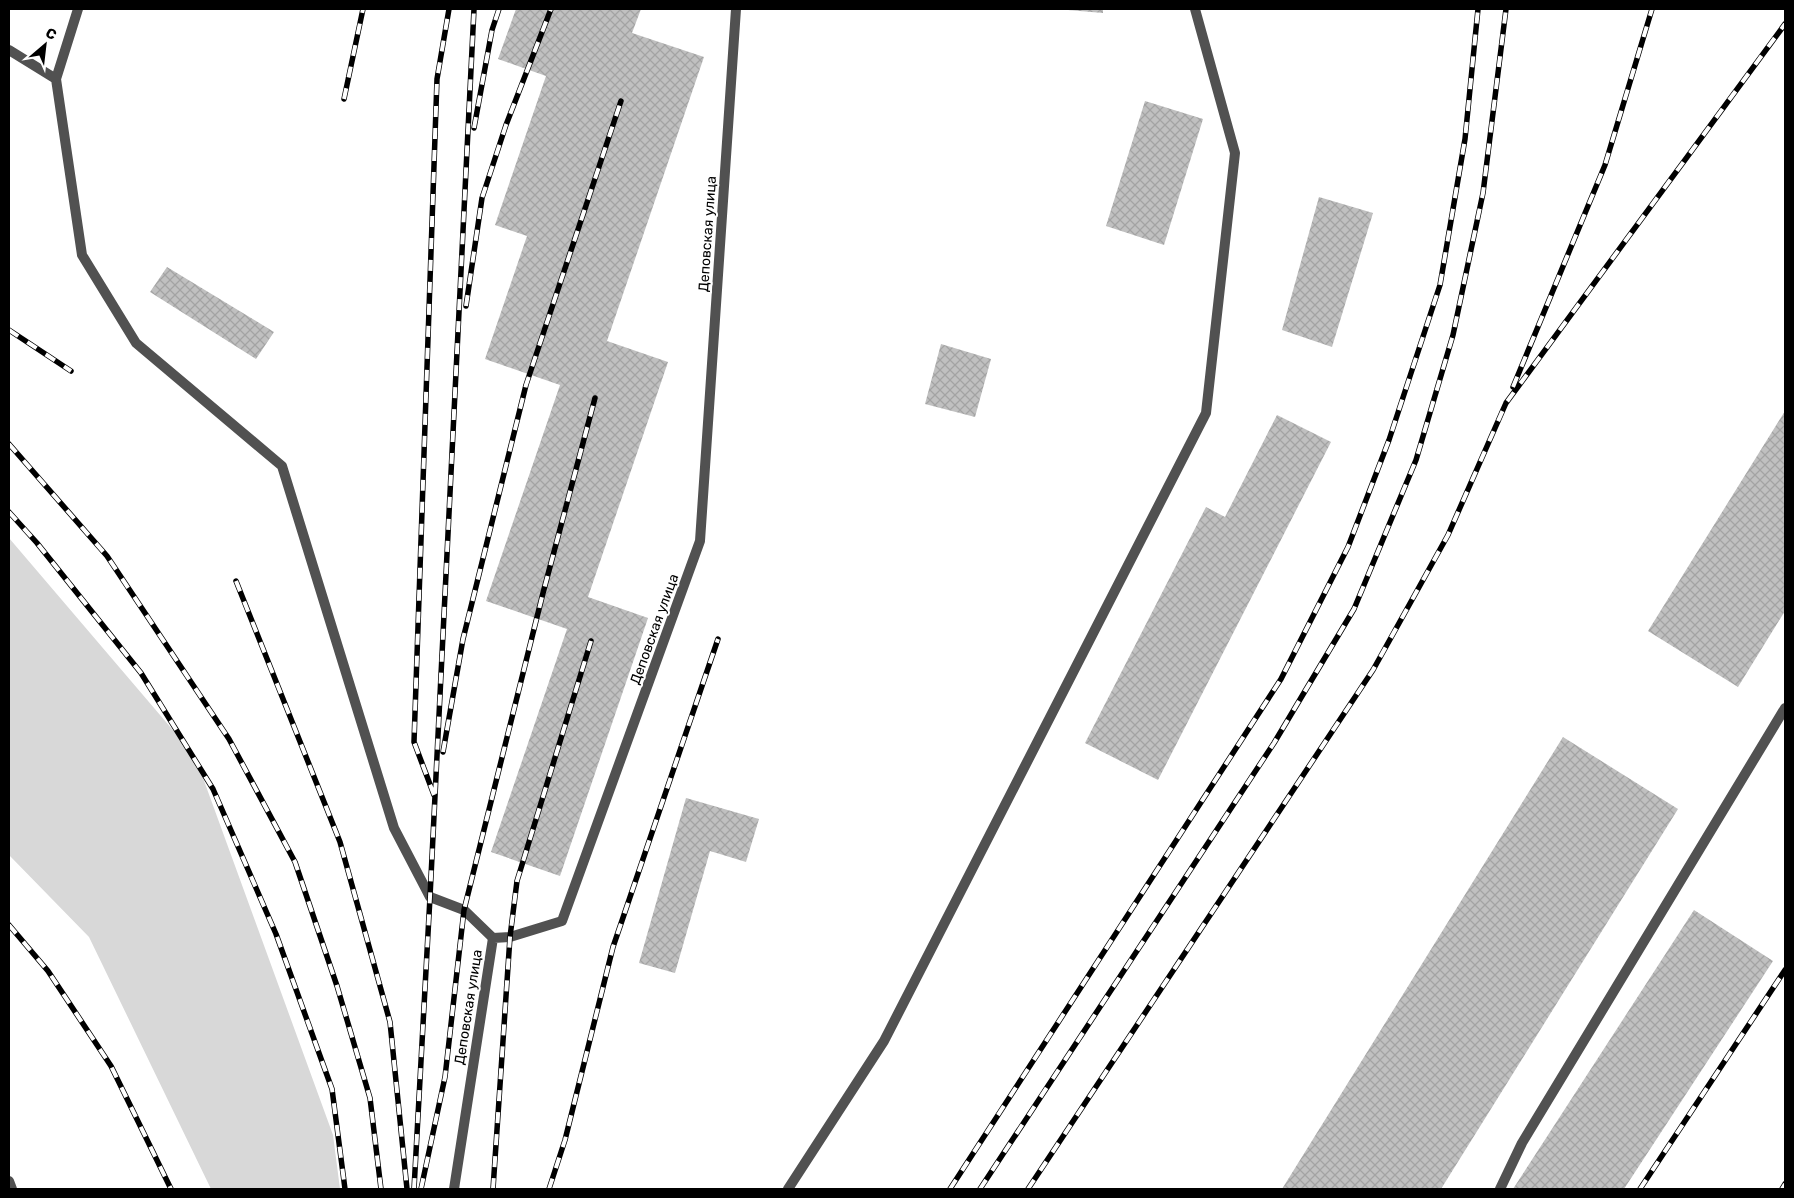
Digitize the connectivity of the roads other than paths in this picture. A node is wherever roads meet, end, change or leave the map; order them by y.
1 (78, 9) edge
2 (736, 9) edge
3 (1195, 9) edge
4 (9, 50) edge
5 (56, 79) junction
6 (1785, 708) edge
7 (493, 938) junction
8 (9, 1181) edge
9 (12, 1189) edge
10 (454, 1189) edge
11 (788, 1189) edge
12 (1500, 1189) edge

1 - 5 street
2 - 7 street, Деповская улица
3 - 11 street
4 - 5 street
5 - 7 street
6 - 12 street
7 - 10 street, Деповская улица
8 - 9 street

